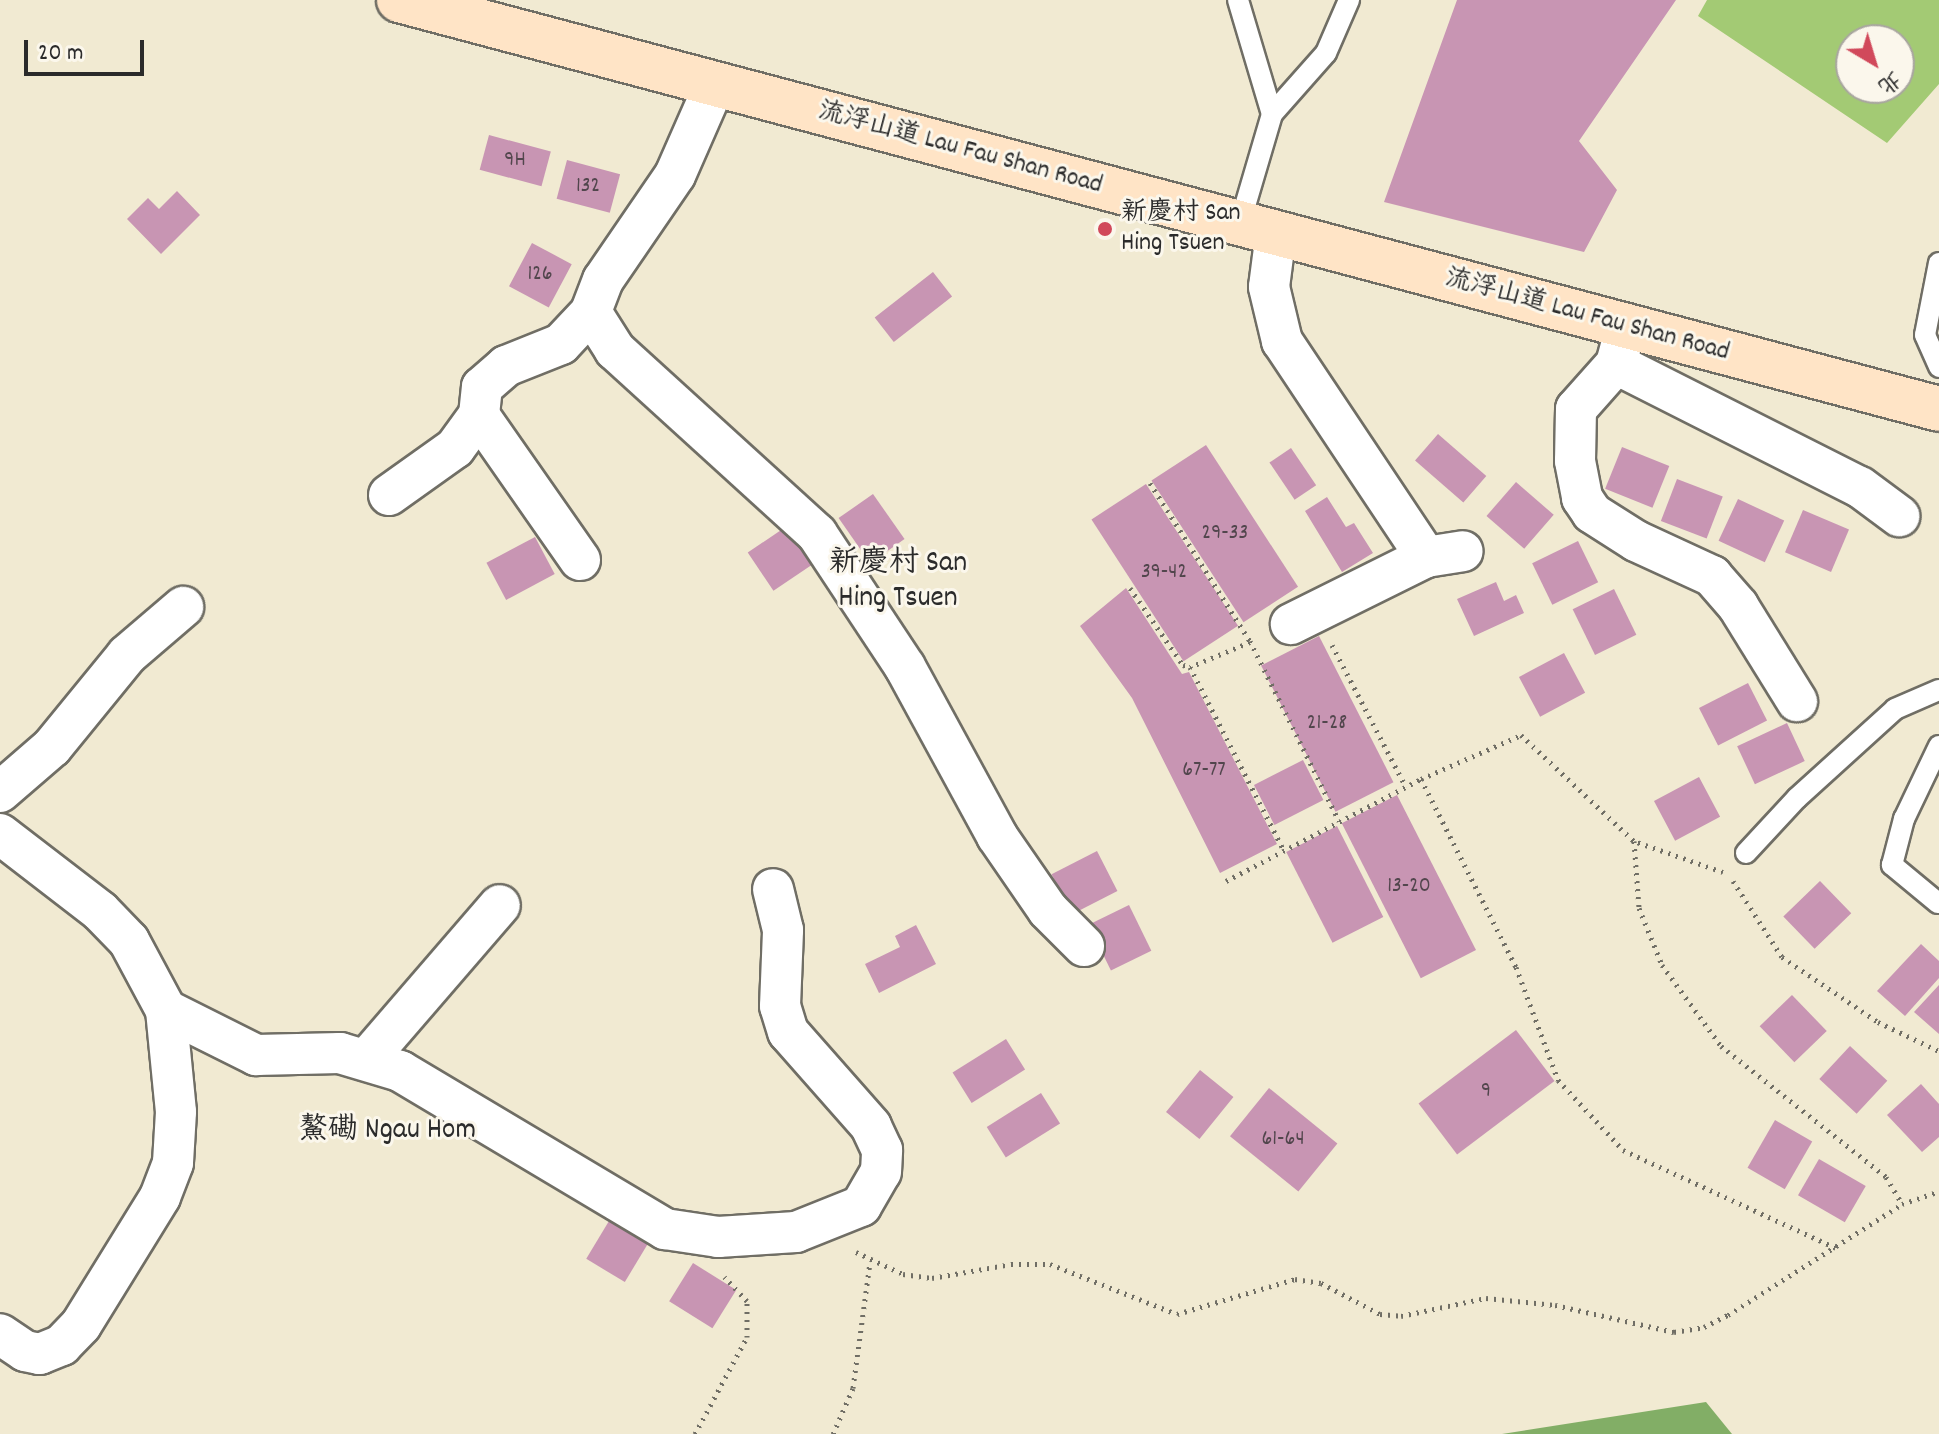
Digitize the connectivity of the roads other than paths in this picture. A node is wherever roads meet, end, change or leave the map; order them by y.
1 (399, 0) edge
2 (1238, 0) edge
3 (1349, 0) edge
4 (715, 84) junction
5 (1272, 114) junction
6 (1258, 228) junction
7 (1939, 263) edge
8 (591, 312) junction
9 (1621, 346) junction
10 (1936, 392) edge
11 (479, 415) junction
12 (389, 495) dead end
13 (1899, 516) dead end
14 (580, 560) dead end
15 (183, 607) dead end
16 (1302, 616) road end
17 (1939, 690) edge
18 (1797, 701) dead end
19 (1939, 746) edge
20 (0, 792) edge
21 (0, 834) edge
22 (1746, 853) dead end
23 (773, 889) dead end
24 (1938, 903) edge
25 (500, 905) dead end
26 (1084, 946) dead end
27 (166, 1010) junction
28 (367, 1059) junction
29 (0, 1334) edge

1 - 4 street, 流浮山道 Lau Fau Shan Road
2 - 5 lane
3 - 5 lane
4 - 6 street, 流浮山道 Lau Fau Shan Road
4 - 8 street
5 - 6 lane
6 - 9 street, 流浮山道 Lau Fau Shan Road
6 - 16 street
7 - 10 lane
8 - 11 street
8 - 26 street
9 - 10 street, 流浮山道 Lau Fau Shan Road
9 - 13 street
9 - 18 street
11 - 12 street
11 - 14 street
15 - 20 street
17 - 22 lane
19 - 24 lane
21 - 27 street
23 - 28 street
25 - 28 street
27 - 28 street
27 - 29 street

